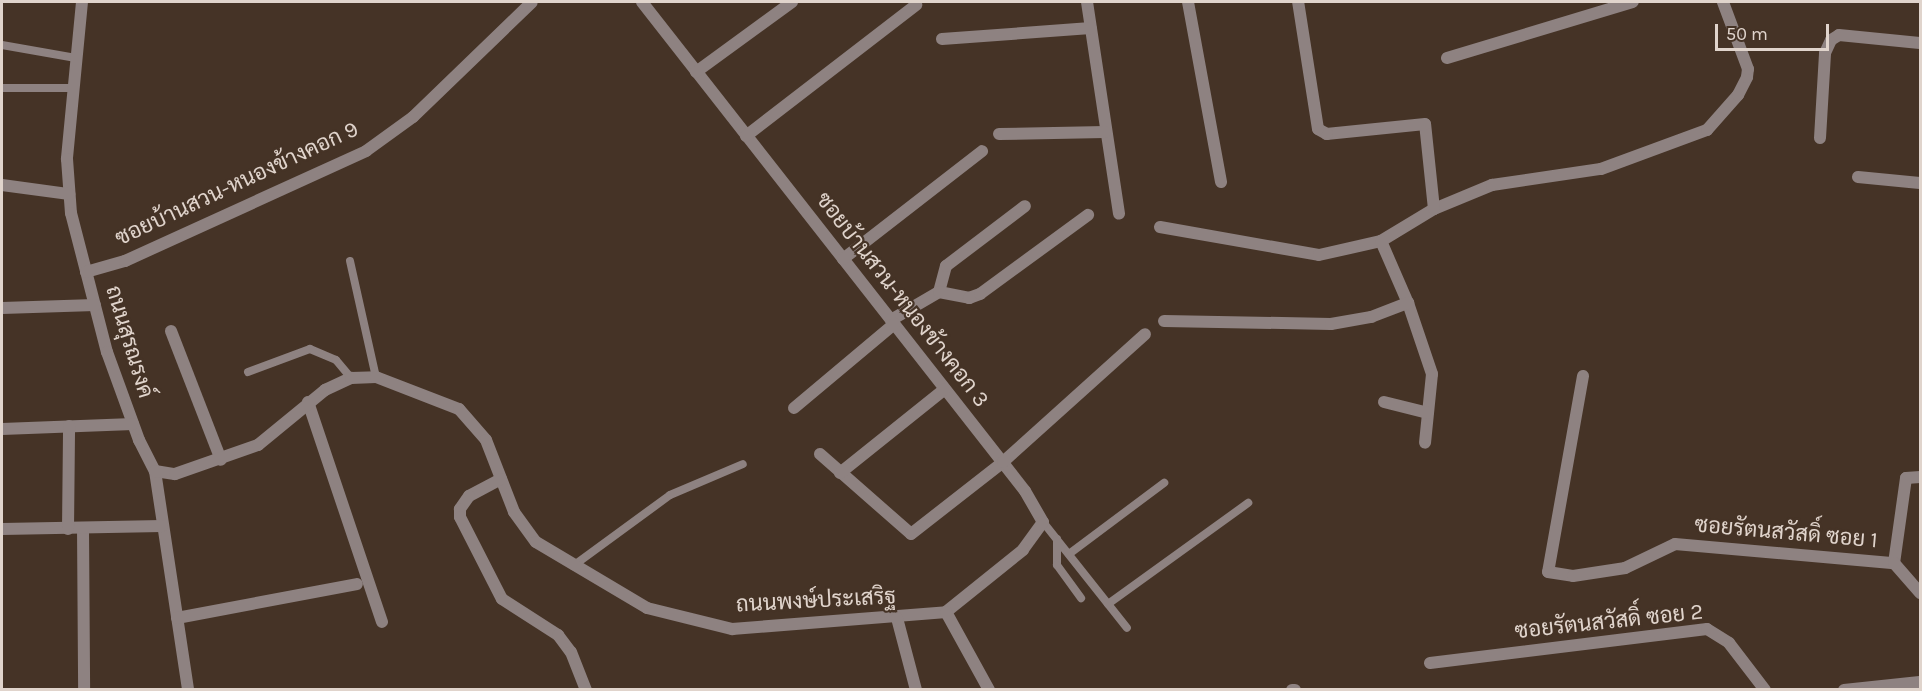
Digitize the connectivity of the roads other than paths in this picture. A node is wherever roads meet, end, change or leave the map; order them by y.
1 (82, 2) edge
2 (532, 2) edge
3 (642, 2) edge
4 (792, 2) edge
5 (1087, 2) edge
6 (1188, 2) edge
7 (1298, 2) edge
8 (1633, 2) edge
9 (1723, 2) edge
10 (916, 5) dead end
11 (1091, 28) junction
12 (942, 39) dead end
13 (1920, 43) edge
14 (2, 45) edge
15 (76, 58) junction
16 (1447, 58) dead end
17 (696, 72) junction
18 (2, 87) edge
19 (73, 88) junction
20 (1105, 132) junction
21 (999, 134) dead end
22 (746, 136) junction
23 (1820, 138) dead end
24 (982, 151) dead end
25 (1858, 177) dead end
26 (1221, 182) dead end
27 (1920, 183) edge
28 (2, 185) edge
29 (69, 194) junction
30 (1025, 206) dead end
31 (1434, 209) junction
32 (1119, 214) dead end
33 (1088, 215) dead end
34 (1160, 227) dead end
35 (1381, 241) junction
36 (843, 259) junction
37 (350, 261) dead end
38 (86, 272) junction
39 (939, 292) junction
40 (1408, 303) junction
41 (95, 305) junction
42 (2, 308) edge
43 (1164, 321) dead end
44 (892, 322) junction
45 (171, 332) dead end
46 (1145, 334) dead end
47 (248, 372) dead end
48 (1583, 376) dead end
49 (376, 377) junction
50 (351, 378) junction
51 (945, 389) junction
52 (308, 402) junction
53 (1384, 402) dead end
54 (794, 408) dead end
55 (1428, 413) junction
56 (133, 424) junction
57 (69, 426) junction
58 (2, 429) edge
59 (1425, 442) dead end
60 (820, 454) dead end
61 (221, 460) junction
62 (1003, 462) junction
63 (743, 464) dead end
64 (155, 471) junction
65 (840, 473) junction
66 (1920, 477) edge
67 (501, 479) junction
68 (1164, 483) dead end
69 (1248, 503) dead end
70 (1043, 522) junction
71 (162, 526) junction
72 (83, 528) junction
73 (2, 529) edge
74 (68, 529) junction
75 (1057, 539) junction
76 (1069, 554) junction
77 (1894, 563) junction
78 (573, 566) junction
79 (357, 584) dead end
80 (1920, 593) edge
81 (1081, 598) dead end
82 (1108, 604) junction
83 (946, 612) junction
84 (177, 618) junction
85 (897, 618) junction
86 (382, 622) dead end
87 (1127, 628) dead end
88 (1430, 663) dead end
89 (1920, 682) edge
90 (84, 690) edge
91 (188, 690) edge
92 (586, 690) edge
93 (916, 690) edge
94 (989, 690) edge
95 (1765, 690) edge
96 (1844, 690) edge

1 - 15 street, ถนนสุรณรงค์
2 - 38 street, ซอยบ้านสวน-หนองข้างคอก 9
3 - 17 street, ซอยบ้านสวน-หนองข้างคอก 3
4 - 17 street
5 - 11 street
6 - 26 street
7 - 31 street
8 - 16 street
9 - 31 street
10 - 22 street
11 - 12 street
11 - 20 street
13 - 23 street
14 - 15 lane
15 - 19 street, ถนนสุรณรงค์
17 - 22 street, ซอยบ้านสวน-หนองข้างคอก 3
18 - 19 lane
19 - 29 street, ถนนสุรณรงค์
20 - 21 street
20 - 32 street
22 - 36 street, ซอยบ้านสวน-หนองข้างคอก 3
24 - 36 street
25 - 27 street
28 - 29 street
29 - 38 street, ถนนสุรณรงค์
30 - 39 street
31 - 35 street
33 - 39 street
34 - 35 street
35 - 40 street
36 - 44 street, ซอยบ้านสวน-หนองข้างคอก 3
37 - 49 lane
38 - 41 street, ถนนสุรณรงค์
39 - 44 street
40 - 43 street
40 - 55 street
41 - 42 street
41 - 56 street, ถนนสุรณรงค์
44 - 51 street, ซอยบ้านสวน-หนองข้างคอก 3
44 - 54 street
45 - 61 street
46 - 62 street
47 - 50 lane
48 - 77 street, ซอยรัตนสวัสดิ์ ซอย 1
49 - 50 street, ถนนพงษ์ประเสริฐ
49 - 67 street, ถนนพงษ์ประเสริฐ
50 - 52 street, ถนนพงษ์ประเสริฐ
51 - 62 street, ซอยบ้านสวน-หนองข้างคอก 3
51 - 65 street
52 - 61 street, ถนนพงษ์ประเสริฐ
52 - 86 street
53 - 55 street
55 - 59 street
56 - 57 street
56 - 64 street, ถนนสุรณรงค์
57 - 58 street
57 - 74 street
60 - 65 street
61 - 64 street, ถนนพงษ์ประเสริฐ
62 - 65 street
62 - 70 street, ซอยบ้านสวน-หนองข้างคอก 3
63 - 78 lane
64 - 71 street, ถนนสุรณรงค์
66 - 77 street
67 - 78 street, ถนนพงษ์ประเสริฐ
67 - 92 street
68 - 76 lane
69 - 82 lane
70 - 75 lane
70 - 83 street
71 - 72 street
71 - 84 street, ถนนสุรณรงค์
72 - 74 street
72 - 90 street
73 - 74 street
75 - 76 lane
75 - 81 lane
76 - 82 lane
77 - 80 street
78 - 85 street, ถนนพงษ์ประเสริฐ
79 - 84 street
82 - 87 lane
83 - 85 street, ถนนพงษ์ประเสริฐ
83 - 94 street
84 - 91 street, ถนนสุรณรงค์
85 - 93 street
88 - 95 street, ซอยรัตนสวัสดิ์ ซอย 2
89 - 96 street

